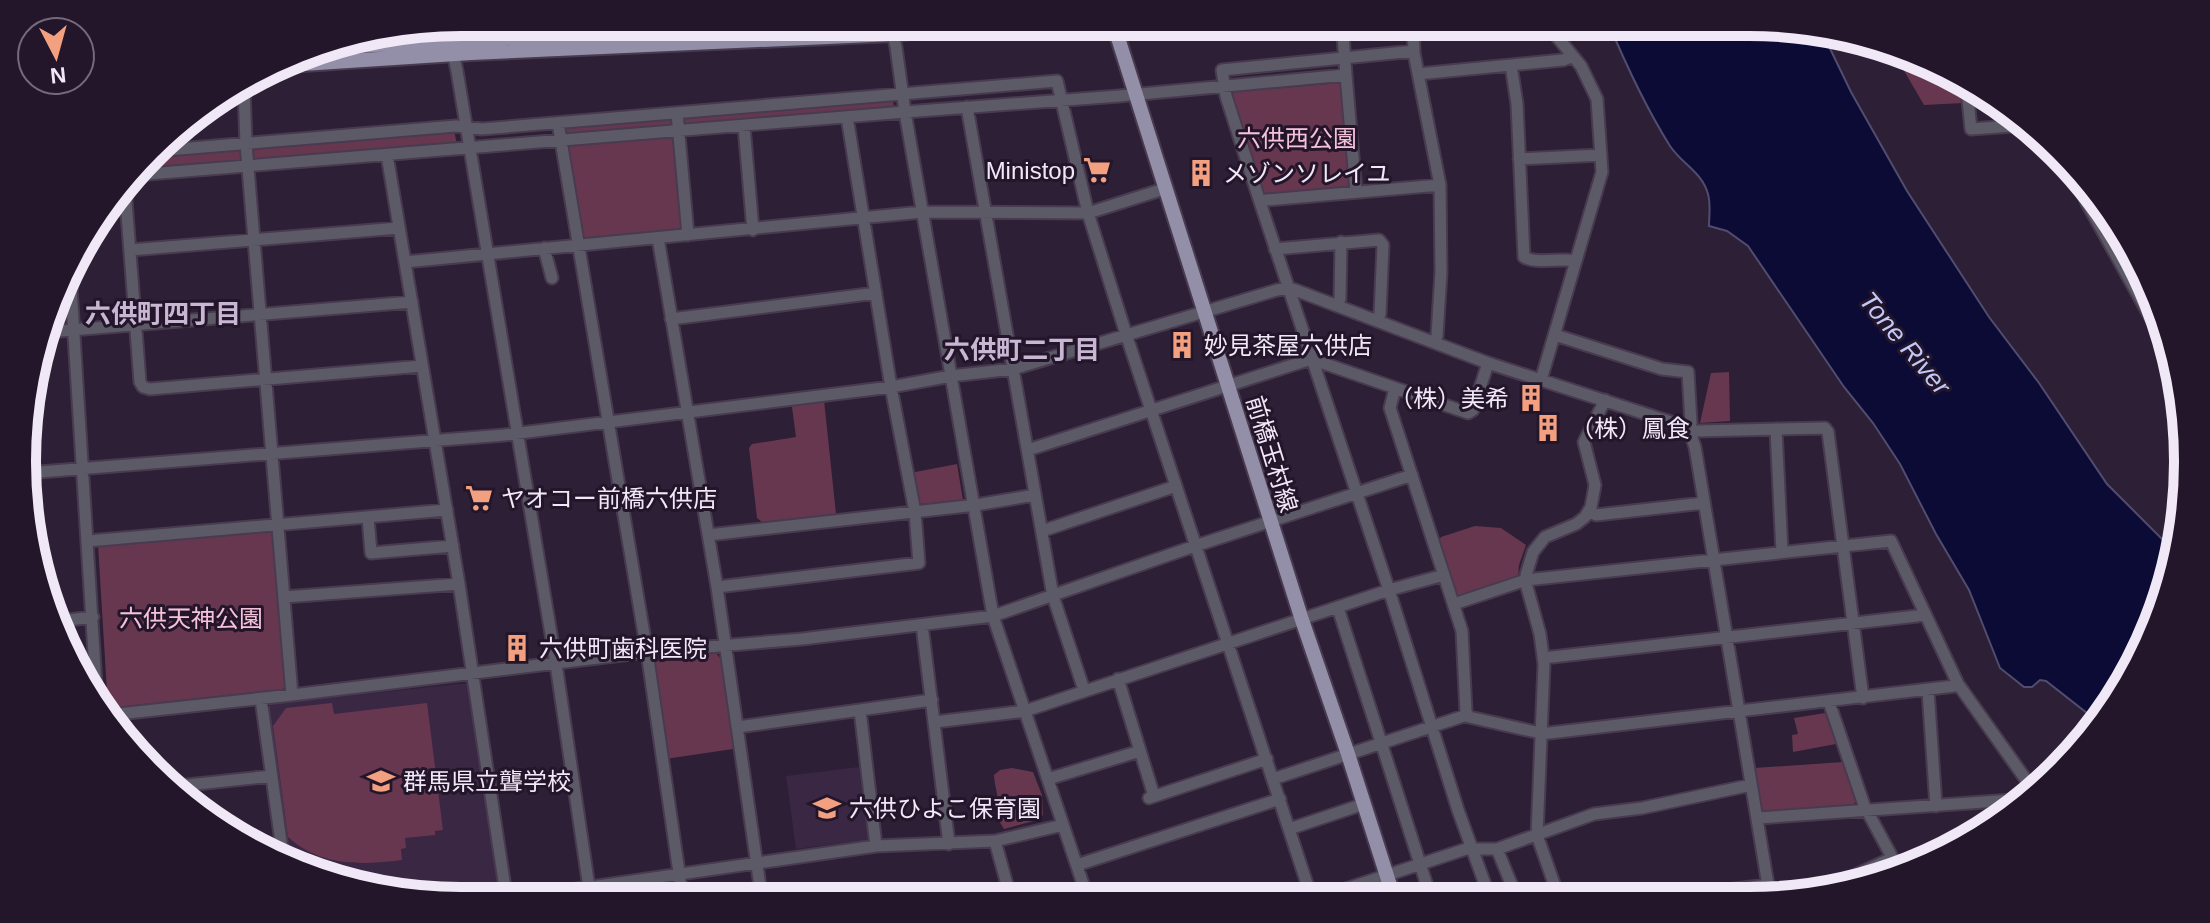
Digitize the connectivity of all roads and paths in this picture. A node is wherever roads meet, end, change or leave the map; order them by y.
1 (450, 36) edge
2 (519, 36) edge
3 (821, 36) edge
4 (893, 36) edge
5 (1117, 36) edge
6 (1343, 36) edge
7 (1413, 36) edge
8 (1555, 36) edge
9 (368, 46) edge
10 (452, 47) junction
11 (1414, 51) junction
12 (1571, 57) junction
13 (1345, 58) junction
14 (317, 62) edge
15 (1511, 65) junction
16 (1418, 74) junction
17 (1346, 75) junction
18 (1224, 86) junction
19 (902, 94) junction
20 (1135, 95) junction
21 (244, 96) edge
22 (1968, 97) edge
23 (1061, 99) junction
24 (967, 107) junction
25 (905, 112) junction
26 (677, 113) junction
27 (847, 117) junction
28 (558, 123) junction
29 (744, 126) junction
30 (2011, 126) edge
31 (466, 128) junction
32 (679, 131) junction
33 (560, 141) junction
34 (246, 144) junction
35 (470, 148) junction
36 (173, 150) edge
37 (387, 155) junction
38 (1601, 155) junction
39 (1519, 159) junction
40 (248, 166) junction
41 (149, 174) edge
42 (1440, 185) junction
43 (1164, 189) junction
44 (1356, 192) junction
45 (126, 200) edge
46 (1260, 202) junction
47 (2088, 205) edge
48 (922, 212) junction
49 (986, 213) junction
50 (1088, 213) junction
51 (863, 217) junction
52 (399, 228) junction
53 (753, 230) junction
54 (688, 235) junction
55 (658, 238) junction
56 (255, 240) junction
57 (1341, 242) junction
58 (578, 245) junction
59 (544, 248) junction
60 (1275, 249) junction
61 (130, 250) junction
62 (488, 253) junction
63 (1576, 261) junction
64 (405, 262) junction
65 (552, 278) dead end
66 (2132, 278) edge
67 (2129, 279) junction
68 (1288, 288) junction
69 (71, 292) edge
70 (876, 293) junction
71 (412, 302) junction
72 (1337, 305) junction
73 (2145, 307) edge
74 (1204, 312) junction
75 (261, 315) junction
76 (671, 319) junction
77 (1377, 321) junction
78 (135, 325) junction
79 (74, 330) junction
80 (57, 331) edge
81 (1126, 334) junction
82 (1555, 335) junction
83 (1435, 342) junction
84 (1311, 359) junction
85 (1488, 363) junction
86 (422, 366) junction
87 (1013, 369) junction
88 (951, 376) junction
89 (266, 379) junction
90 (1541, 380) junction
91 (1227, 385) junction
92 (891, 387) junction
93 (1395, 388) junction
94 (1605, 400) junction
95 (1151, 409) junction
96 (687, 412) junction
97 (608, 422) junction
98 (1776, 429) junction
99 (1689, 432) junction
100 (518, 433) junction
101 (435, 440) junction
102 (1034, 448) dead end
103 (272, 454) junction
104 (84, 469) junction
105 (36, 472) edge
106 (1412, 475) junction
107 (1176, 486) junction
108 (1035, 495) junction
109 (1356, 495) junction
110 (1704, 503) junction
111 (974, 506) junction
112 (447, 510) junction
113 (1589, 511) junction
114 (915, 512) junction
115 (368, 517) junction
116 (1270, 521) junction
117 (278, 525) junction
118 (1042, 531) junction
119 (708, 535) junction
120 (88, 541) junction
121 (1843, 545) junction
122 (453, 546) junction
123 (1195, 546) junction
124 (1782, 552) junction
125 (1714, 560) junction
126 (1444, 575) junction
127 (1526, 580) junction
128 (459, 584) junction
129 (717, 587) junction
130 (1389, 590) junction
131 (1053, 596) junction
132 (284, 597) junction
133 (1454, 604) junction
134 (1338, 608) junction
135 (1924, 614) junction
136 (993, 616) junction
137 (93, 617) junction
138 (67, 620) edge
139 (1302, 620) junction
140 (1854, 623) junction
141 (922, 625) junction
142 (1727, 638) junction
143 (1228, 644) junction
144 (725, 645) junction
145 (647, 652) junction
146 (1543, 658) junction
147 (556, 664) junction
148 (472, 674) junction
149 (96, 679) edge
150 (1118, 679) junction
151 (1958, 684) junction
152 (1084, 690) junction
153 (1928, 690) junction
154 (292, 695) junction
155 (1863, 698) junction
156 (261, 699) junction
157 (932, 700) junction
158 (1829, 702) junction
159 (860, 710) junction
160 (1025, 711) junction
161 (1740, 712) junction
162 (119, 714) edge
163 (1467, 715) junction
164 (935, 722) junction
165 (738, 727) junction
166 (1432, 727) junction
167 (1542, 733) junction
168 (1381, 744) junction
169 (1140, 751) junction
170 (1348, 754) junction
171 (1267, 759) junction
172 (272, 776) junction
173 (1048, 779) junction
174 (1273, 779) junction
175 (2028, 782) edge
176 (186, 785) edge
177 (1751, 785) junction
178 (1280, 799) junction
179 (2006, 801) edge
180 (1364, 804) junction
181 (1936, 806) junction
182 (1866, 810) junction
183 (1758, 818) junction
184 (1063, 825) junction
185 (1289, 829) junction
186 (1537, 835) junction
187 (995, 841) junction
188 (949, 844) junction
189 (876, 846) junction
190 (281, 847) edge
191 (1471, 848) junction
192 (1497, 849) junction
193 (1892, 858) junction
194 (1894, 861) edge
195 (757, 863) junction
196 (1420, 863) junction
197 (1077, 865) junction
198 (1863, 872) edge
199 (679, 874) junction
200 (1387, 874) junction
201 (1768, 886) edge
202 (505, 887) edge
203 (589, 887) joint
204 (681, 887) edge
205 (760, 887) edge
206 (1008, 887) edge
207 (1084, 887) edge
208 (1310, 887) edge
209 (1349, 887) edge
210 (1391, 887) edge
211 (1428, 887) edge
212 (1486, 887) edge
213 (1513, 887) edge
214 (1555, 887) edge

1 - 10 street
2 - 10 main road
3 - 10 main road
4 - 19 street
5 - 20 main road, 前橋玉村線
6 - 13 street
7 - 11 street
8 - 12 street
9 - 10 main road
10 - 14 main road
10 - 31 street
11 - 13 street
11 - 16 street
12 - 15 street
12 - 38 street
13 - 17 street
13 - 18 street
15 - 16 street
15 - 39 street
16 - 42 street
17 - 18 street
17 - 44 street
18 - 20 street
18 - 46 street
19 - 23 street
19 - 25 street
19 - 26 street
20 - 23 street
20 - 43 main road, 前橋玉村線
21 - 34 street
22 - 30 street
23 - 24 street
23 - 50 street
24 - 25 street
24 - 49 street
25 - 27 street
25 - 48 street
26 - 28 street
26 - 32 street
27 - 29 street
27 - 51 street
28 - 31 street
28 - 33 street
29 - 32 street
29 - 53 street
31 - 34 street
31 - 35 street
32 - 33 street
32 - 54 street
33 - 35 street
33 - 58 street
34 - 36 street
34 - 40 street
35 - 37 street
35 - 62 street
37 - 40 street
37 - 52 street
38 - 39 street
38 - 63 street
39 - 63 street
40 - 41 street
40 - 56 street
42 - 44 street
42 - 83 street
43 - 50 street
43 - 74 main road, 前橋玉村線
44 - 46 street
45 - 61 street
46 - 60 street
47 - 67 street
48 - 49 street
48 - 51 street
48 - 88 street
49 - 50 street
49 - 87 street
50 - 81 street
51 - 53 street
51 - 70 street
52 - 56 street
52 - 64 street
53 - 54 street
54 - 55 street
55 - 58 street
55 - 76 street
56 - 61 street
56 - 75 street
57 - 60 street
57 - 72 street
57 - 77 street
58 - 59 street
58 - 97 street
59 - 62 street
59 - 65 street
60 - 68 street
61 - 78 street
62 - 64 street
62 - 100 street
63 - 82 street
64 - 71 street
66 - 67 street
67 - 73 street
68 - 72 street
68 - 74 street
68 - 84 street
69 - 79 street
70 - 76 street
70 - 92 street
71 - 75 street
71 - 86 street
72 - 77 street
74 - 81 street
74 - 91 main road, 前橋玉村線
75 - 78 street
75 - 89 street
76 - 96 street
77 - 83 street
78 - 79 street
78 - 89 street
79 - 80 street
79 - 104 street
81 - 87 street
81 - 95 street
82 - 90 street
82 - 99 street
83 - 85 street
84 - 91 street
84 - 93 street
84 - 109 street
85 - 90 street
85 - 93 street
86 - 89 street
86 - 101 street
87 - 88 street
87 - 108 street
88 - 92 street
88 - 111 street
89 - 103 street
90 - 94 street
91 - 95 street
91 - 116 main road, 前橋玉村線
92 - 96 street
92 - 114 street
93 - 106 street
94 - 99 street
94 - 113 street
95 - 102 street
95 - 107 street
96 - 97 street
96 - 119 street
97 - 100 street
97 - 145 street
98 - 99 street
98 - 121 street
98 - 124 street
99 - 110 street
100 - 101 street
100 - 147 street
101 - 103 street
101 - 112 street
103 - 104 street
103 - 117 street
104 - 105 street
104 - 120 street
106 - 109 street
106 - 126 street
107 - 118 street
107 - 123 street
108 - 111 street
108 - 118 street
109 - 116 street
109 - 130 street
110 - 113 street
110 - 125 street
111 - 114 street
111 - 136 street
112 - 115 street
112 - 122 street
113 - 127 street
114 - 119 street
114 - 129 street
115 - 117 street
115 - 122 street
116 - 123 street
116 - 139 main road, 前橋玉村線
117 - 120 street
117 - 132 street
118 - 131 street
119 - 129 street
120 - 137 street
121 - 124 street
121 - 135 street
121 - 140 street
122 - 128 street
123 - 131 street
123 - 143 street
124 - 125 street
125 - 127 street
125 - 142 street
126 - 130 street
126 - 133 street
127 - 133 street
127 - 146 street
128 - 132 street
128 - 148 street
129 - 144 street
130 - 134 street
130 - 166 street
131 - 136 street
131 - 152 street
132 - 154 street
133 - 163 street
134 - 139 street
134 - 168 street
135 - 140 street
135 - 151 street
136 - 141 street
136 - 160 street
137 - 138 street
137 - 149 street
139 - 143 street
139 - 170 main road, 前橋玉村線
140 - 142 street
140 - 155 street
141 - 144 street
141 - 157 street
142 - 146 street
142 - 161 street
143 - 150 street
143 - 171 street
144 - 145 street
144 - 165 street
145 - 147 street
145 - 199 street
146 - 167 street
147 - 148 street
147 - 203 street
148 - 154 street
148 - 202 street
150 - 152 street
150 - 169 street
151 - 153 street
151 - 175 street
152 - 160 street
153 - 155 street
153 - 181 street
154 - 156 street
155 - 158 street
156 - 162 street
156 - 172 street
157 - 159 street
157 - 164 street
158 - 161 street
158 - 182 street
159 - 165 street
159 - 189 street
160 - 164 street
160 - 173 street
161 - 167 street
161 - 177 street
163 - 166 street
163 - 167 street
164 - 188 street
165 - 195 street
166 - 168 street
166 - 191 street
167 - 186 street
168 - 170 street
168 - 196 street
169 - 171 street
169 - 173 street
170 - 174 street
170 - 180 main road, 前橋玉村線
171 - 174 street
172 - 176 street
172 - 190 street
173 - 184 street
174 - 178 street
177 - 183 street
177 - 186 street
178 - 185 street
178 - 197 street
179 - 181 street
180 - 185 street
180 - 200 main road, 前橋玉村線
181 - 182 street
182 - 183 street
182 - 193 street
183 - 201 street
184 - 187 street
184 - 197 street
185 - 208 street
186 - 192 street
186 - 214 street
187 - 188 street
187 - 206 street
188 - 189 street
189 - 195 street
191 - 192 street
191 - 196 street
191 - 212 street
192 - 213 street
193 - 194 street
193 - 198 street
195 - 199 street
195 - 205 street
196 - 200 street
196 - 211 street
197 - 207 street
199 - 203 street
199 - 204 street
200 - 209 street
200 - 210 main road, 前橋玉村線

